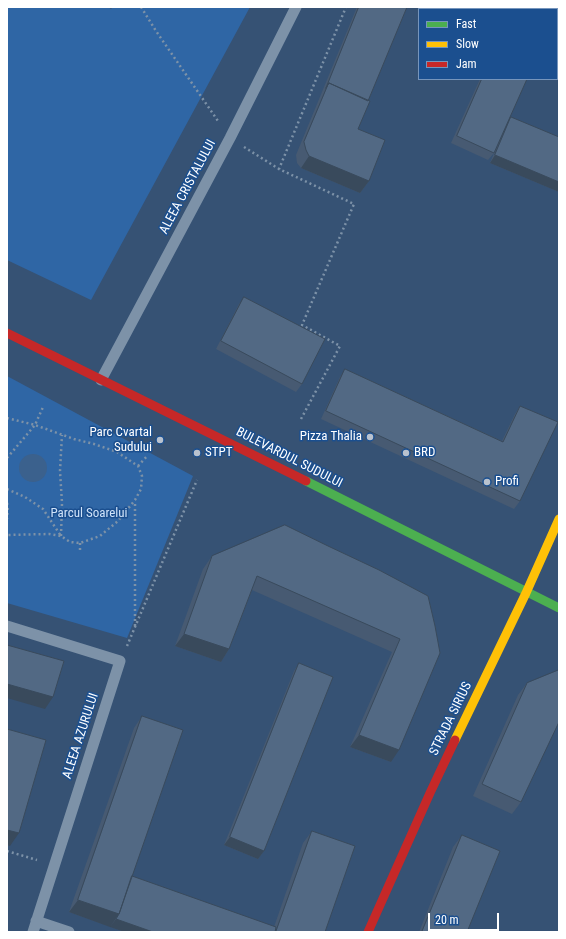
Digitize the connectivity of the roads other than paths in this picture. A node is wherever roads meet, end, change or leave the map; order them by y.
1 (296, 7) edge
2 (7, 333) edge
3 (101, 380) junction
4 (559, 518) edge
5 (526, 592) junction
6 (559, 608) edge
7 (7, 626) edge
8 (36, 921) junction
9 (33, 932) edge
10 (69, 932) edge
11 (368, 932) edge

1 - 3 lane, ALEEA CRISTALULUI
2 - 3 street, BULEVARDUL SUDULUI
3 - 5 street, BULEVARDUL SUDULUI
4 - 5 street, STRADA SIRIUS
5 - 6 street, BULEVARDUL SUDULUI
5 - 11 street, STRADA SIRIUS
7 - 8 lane, ALEEA AZURULUI
8 - 9 lane, ALEEA AZURULUI
8 - 10 lane

